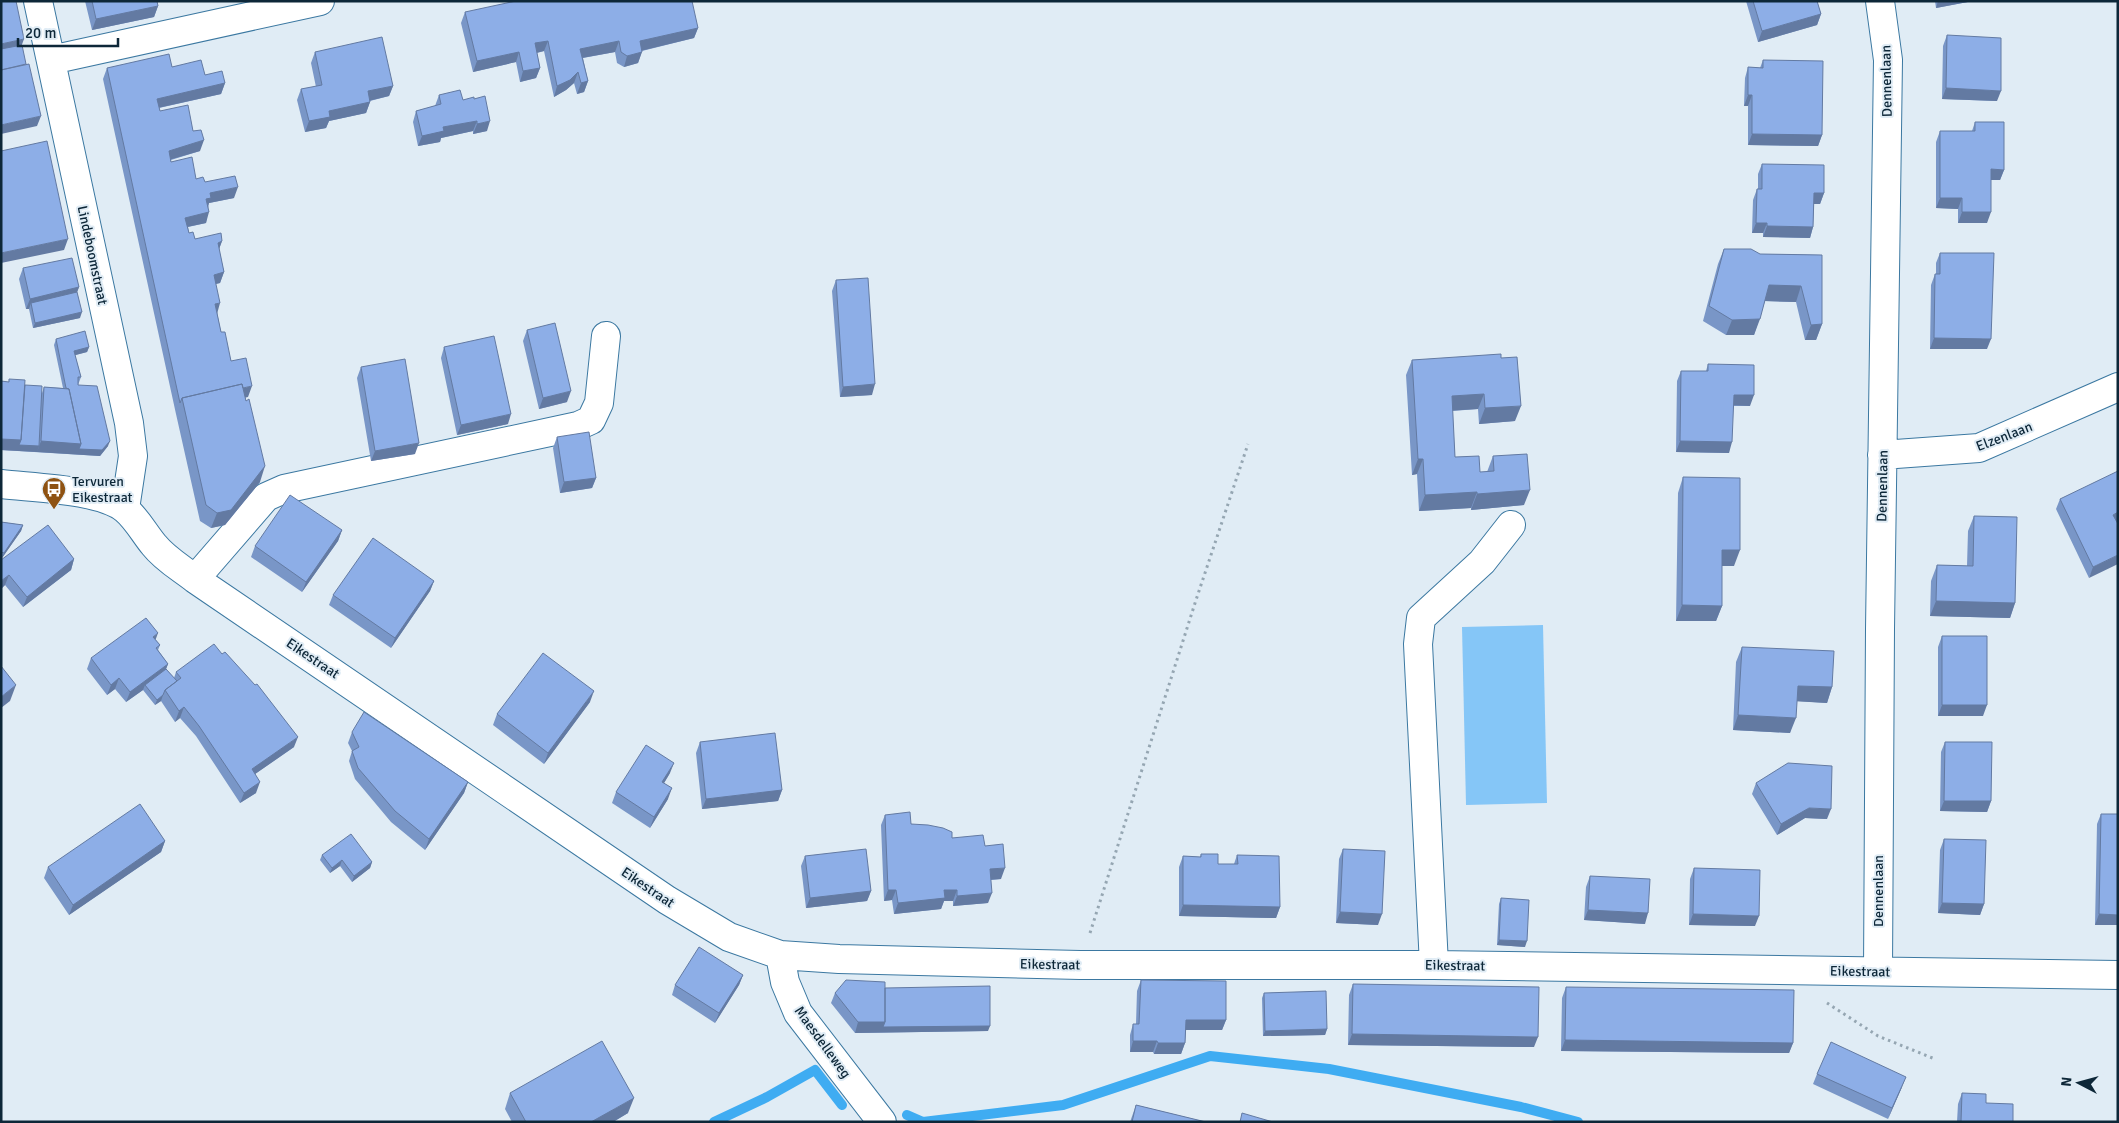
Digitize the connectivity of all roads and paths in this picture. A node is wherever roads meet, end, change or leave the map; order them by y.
1 (38, 1) edge
2 (320, 1) edge
3 (1880, 1) edge
4 (51, 60) junction
5 (606, 336) dead end
6 (2118, 387) edge
7 (1248, 444) dead end
8 (1882, 455) junction
9 (1, 484) edge
10 (125, 509) junction
11 (1511, 525) dead end
12 (195, 579) junction
13 (780, 955) junction
14 (1080, 965) junction
15 (1434, 965) junction
16 (1817, 970) junction
17 (1878, 971) junction
18 (2118, 974) edge
19 (1934, 1060) dead end
20 (882, 1122) edge

1 - 4 street, Lindeboomstraat
2 - 4 street
3 - 8 street, Dennenlaan
4 - 10 street, Lindeboomstraat
5 - 12 street
6 - 8 street, Elzenlaan
7 - 14 path
8 - 17 street, Dennenlaan
9 - 10 street
10 - 12 street, Eikestraat
11 - 15 street
12 - 13 street, Eikestraat
13 - 14 street, Eikestraat
13 - 20 street, Maesdelleweg
14 - 15 street, Eikestraat
15 - 16 street, Eikestraat
16 - 17 street, Eikestraat
16 - 19 path
17 - 18 street, Eikestraat

